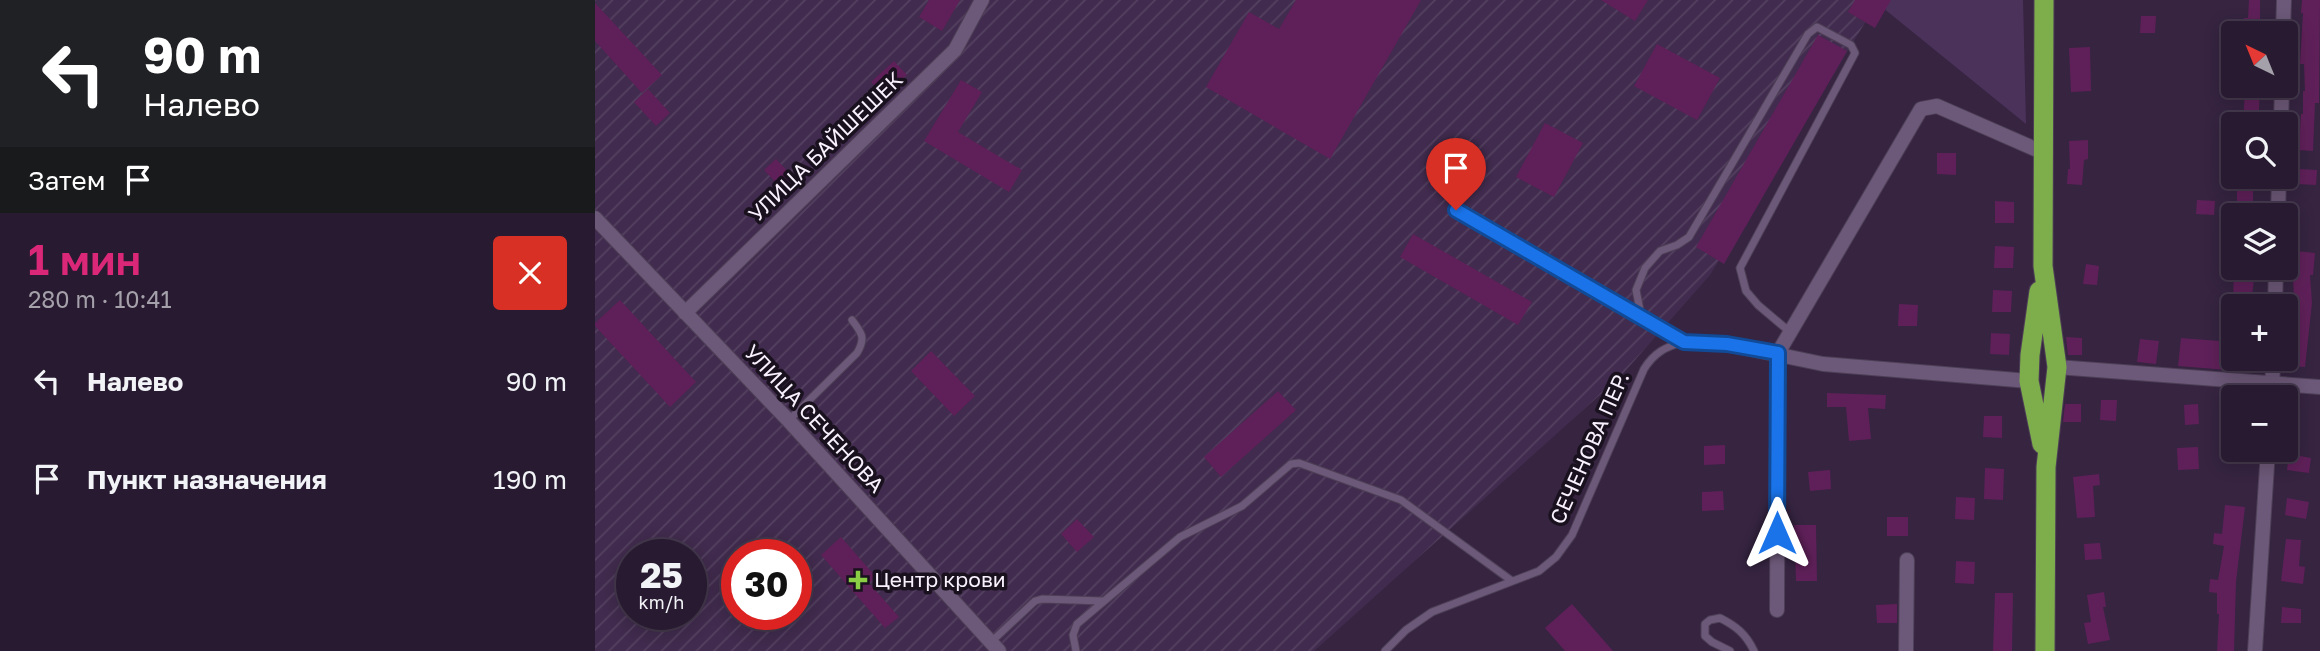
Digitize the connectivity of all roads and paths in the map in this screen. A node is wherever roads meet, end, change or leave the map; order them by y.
1 (982, 0) edge
2 (2044, 0) edge
3 (2284, 0) edge
4 (2283, 21) edge
5 (2042, 152) junction
6 (1456, 210) dead end
7 (595, 218) edge
8 (2043, 265) junction
9 (685, 313) junction
10 (1642, 319) junction
11 (852, 320) dead end
12 (1790, 332) junction
13 (1684, 342) junction
14 (1778, 353) junction
15 (2030, 355) junction
16 (2055, 361) junction
17 (2229, 385) edge
18 (2320, 387) edge
19 (2031, 388) junction
20 (2298, 389) edge
21 (2052, 396) junction
22 (789, 421) junction
23 (2267, 462) edge
24 (2046, 467) junction
25 (1907, 560) dead end
26 (1513, 581) junction
27 (1104, 601) junction
28 (1777, 610) dead end
29 (995, 646) edge
30 (1076, 651) edge
31 (1385, 651) edge
32 (1730, 651) edge
33 (1754, 651) edge
34 (1906, 651) edge
35 (2045, 651) edge
36 (2255, 651) edge

1 - 9 street, УЛИЦА БАЙШЕШЕК
2 - 5 highway
3 - 4 street
5 - 8 highway
5 - 12 street
6 - 10 street
7 - 9 street, УЛИЦА СЕЧЕНОВА
8 - 15 highway
8 - 16 highway
9 - 22 street, УЛИЦА СЕЧЕНОВА
10 - 12 lane
10 - 13 street
11 - 22 lane
12 - 14 street
13 - 14 street
13 - 26 lane, СЕЧЕНОВА ПЕР.
14 - 19 street
14 - 28 street
15 - 16 highway
15 - 19 highway
16 - 17 street
16 - 21 highway
18 - 20 street
19 - 21 highway
19 - 24 highway
21 - 24 highway
22 - 29 street, УЛИЦА СЕЧЕНОВА
23 - 36 street
24 - 35 highway
25 - 34 street
26 - 27 lane
26 - 31 lane, СЕЧЕНОВА ПЕР.
27 - 29 lane
27 - 30 lane
32 - 33 lane

